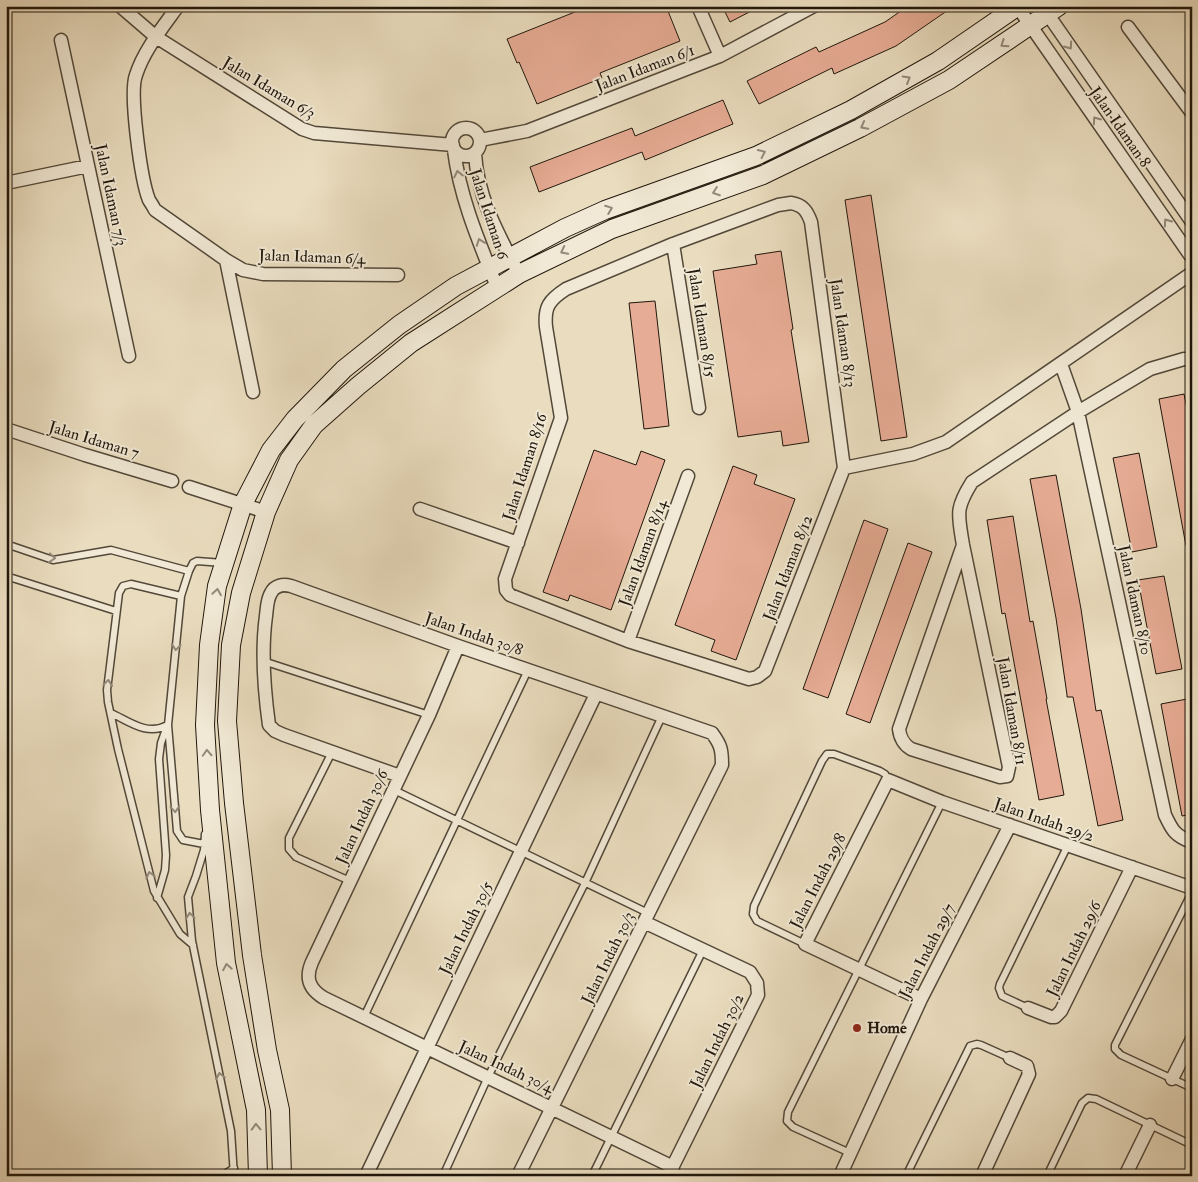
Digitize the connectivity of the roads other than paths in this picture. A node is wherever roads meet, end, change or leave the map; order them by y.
1 (120, 6) edge
2 (178, 6) edge
3 (698, 6) edge
4 (814, 6) edge
5 (1049, 9) edge
6 (1021, 13) edge
7 (1128, 27) dead end
8 (156, 37) junction
9 (61, 40) dead end
10 (720, 56) junction
11 (1192, 113) edge
12 (1130, 134) junction
13 (480, 140) junction
14 (454, 147) junction
15 (1114, 147) junction
16 (475, 153) junction
17 (88, 166) junction
18 (6, 183) edge
19 (1192, 222) edge
20 (673, 244) junction
21 (1191, 253) edge
22 (510, 258) junction
23 (226, 260) junction
24 (490, 268) junction
25 (1192, 272) edge
26 (519, 274) junction
27 (398, 275) dead end
28 (498, 287) junction
29 (129, 356) dead end
30 (1192, 359) edge
31 (1061, 364) junction
32 (253, 392) dead end
33 (699, 408) dead end
34 (1078, 412) junction
35 (6, 429) edge
36 (844, 468) junction
37 (688, 476) dead end
38 (172, 481) dead end
39 (189, 487) dead end
40 (243, 504) junction
41 (420, 509) dead end
42 (266, 512) junction
43 (518, 543) junction
44 (6, 544) edge
45 (963, 544) junction
46 (224, 563) junction
47 (189, 571) junction
48 (6, 576) edge
49 (181, 596) junction
50 (116, 612) junction
51 (628, 641) junction
52 (458, 646) junction
53 (263, 661) junction
54 (528, 670) junction
55 (596, 694) junction
56 (111, 713) junction
57 (429, 715) junction
58 (662, 716) junction
59 (168, 724) junction
60 (332, 752) junction
61 (722, 754) joint
62 (400, 776) junction
63 (888, 780) junction
64 (394, 790) junction
65 (209, 792) junction
66 (942, 802) junction
67 (458, 821) junction
68 (1010, 826) junction
69 (1187, 840) edge
70 (204, 844) junction
71 (1068, 845) junction
72 (521, 852) junction
73 (1132, 867) junction
74 (350, 881) junction
75 (585, 882) junction
76 (1192, 888) edge
77 (1192, 892) edge
78 (157, 898) junction
79 (646, 918) junction
80 (805, 944) junction
81 (193, 945) junction
82 (703, 950) junction
83 (859, 969) junction
84 (324, 998) joint
85 (921, 999) junction
86 (1028, 1008) joint
87 (364, 1017) junction
88 (1192, 1039) edge
89 (427, 1048) junction
90 (1010, 1058) joint
91 (488, 1077) junction
92 (1172, 1079) junction
93 (1192, 1088) edge
94 (552, 1108) junction
95 (280, 1110) junction
96 (1150, 1125) junction
97 (611, 1136) junction
98 (1192, 1145) edge
99 (850, 1153) junction
100 (234, 1168) junction
101 (671, 1171) edge
102 (222, 1176) edge
103 (234, 1176) edge
104 (258, 1176) edge
105 (282, 1176) edge
106 (292, 1176) edge
107 (366, 1176) edge
108 (443, 1176) edge
109 (518, 1176) edge
110 (592, 1176) edge
111 (840, 1176) edge
112 (906, 1176) edge
113 (982, 1176) edge
114 (1048, 1176) edge
115 (1126, 1176) edge

1 - 8 street, Jalan Idaman 6/3
2 - 8 street, Jalan Idaman 6/4
3 - 10 street
4 - 10 street, Jalan Idaman 6/1
5 - 6 main road
5 -> 12 street, Jalan Idaman 8
15 -> 6 street, Jalan Idaman 8
22 -> 6 main road
6 -> 26 main road
7 - 11 street
8 - 14 street, Jalan Idaman 6/3
8 - 23 street, Jalan Idaman 6/4
9 - 17 street, Jalan Idaman 7/3
10 - 13 street, Jalan Idaman 6/1
12 - 15 street
12 - 19 street, Jalan Idaman 8
13 - 14 street
13 - 16 street
14 - 16 street
24 -> 14 street, Jalan Idaman 6
21 -> 15 street, Jalan Idaman 8
16 - 22 street, Jalan Idaman 6
17 - 18 street
17 - 29 street, Jalan Idaman 7/3
20 - 33 street, Jalan Idaman 8/15
20 - 36 street, Jalan Idaman 8/13
20 - 43 street, Jalan Idaman 8/16
21 - 25 street
22 - 24 main road
22 - 26 street, Jalan Idaman 6
23 - 27 street, Jalan Idaman 6/4
23 - 32 street
24 - 28 street, Jalan Idaman 6
24 - 40 main road
25 - 31 street
26 - 28 main road
28 - 42 main road
30 - 34 street
31 - 34 street, Jalan Idaman 8/10
31 - 36 street
34 - 45 street, Jalan Idaman 8/11
34 - 69 street, Jalan Idaman 8/10
35 - 38 street, Jalan Idaman 7
36 - 51 street, Jalan Idaman 8/12
37 - 51 street, Jalan Idaman 8/14
39 - 40 street
40 - 42 street
40 - 46 main road
41 - 43 street
42 - 95 main road
43 - 51 street, Jalan Idaman 8/16
44 -> 47 lane
45 - 45 street, Jalan Idaman 8/11
46 - 47 lane
65 -> 46 main road
47 - 49 lane
48 - 50 lane
49 - 50 lane
49 -> 59 lane
56 -> 50 lane
52 - 53 street, Jalan Indah 30/8
52 - 54 street, Jalan Indah 30/8
52 - 57 street, Jalan Indah 30/6
53 - 57 lane
53 - 60 street
54 - 55 street, Jalan Indah 30/8
54 - 67 lane
55 - 58 street, Jalan Indah 30/8
55 - 72 street, Jalan Indah 30/5
56 - 59 lane
78 -> 56 lane
57 - 62 street, Jalan Indah 30/6
58 - 61 street, Jalan Indah 30/8
58 - 75 lane
59 -> 70 lane
59 - 78 lane
60 - 62 street
60 - 74 lane
61 - 79 street, Jalan Indah 30/3
62 - 64 street, Jalan Indah 30/6
63 - 66 street, Jalan Indah 29/2
63 - 80 street, Jalan Indah 29/8
63 - 80 lane
64 - 67 lane
64 - 74 street, Jalan Indah 30/6
65 - 70 lane
104 -> 65 main road
66 - 68 street, Jalan Indah 29/2
66 - 83 lane
67 - 72 lane
67 - 87 lane
68 - 71 street, Jalan Indah 29/2
68 - 85 street, Jalan Indah 29/7
81 -> 70 lane
71 - 73 street, Jalan Indah 29/2
71 - 86 lane
72 - 75 lane
72 - 89 street, Jalan Indah 30/5
73 - 76 street, Jalan Indah 29/2
73 - 86 street, Jalan Indah 29/6
74 - 84 street, Jalan Indah 30/6
75 - 79 lane
75 - 91 lane
77 - 92 lane
78 - 81 lane
79 - 82 street, Jalan Indah 30/2
79 - 94 street, Jalan Indah 30/3
80 - 83 street, Jalan Indah 29/8
100 -> 81 lane
82 - 97 lane
82 - 101 street, Jalan Indah 30/2
83 - 85 street, Jalan Indah 29/8
83 - 99 lane
84 - 87 street, Jalan Indah 30/4
85 - 99 street, Jalan Indah 29/7
87 - 89 street, Jalan Indah 30/4
88 - 92 street
89 - 91 street, Jalan Indah 30/4
89 - 107 street, Jalan Indah 30/5
90 - 112 lane
90 - 113 street
91 - 94 street, Jalan Indah 30/4
91 - 108 lane
92 - 93 lane
94 - 97 street, Jalan Indah 30/4
94 - 109 street, Jalan Indah 30/3
95 - 105 main road
95 - 106 main road
96 - 98 lane
96 - 114 lane
96 - 115 street
97 - 101 street, Jalan Indah 30/4
97 - 110 lane
99 - 111 street, Jalan Indah 29/7
100 - 102 lane
100 - 103 lane

